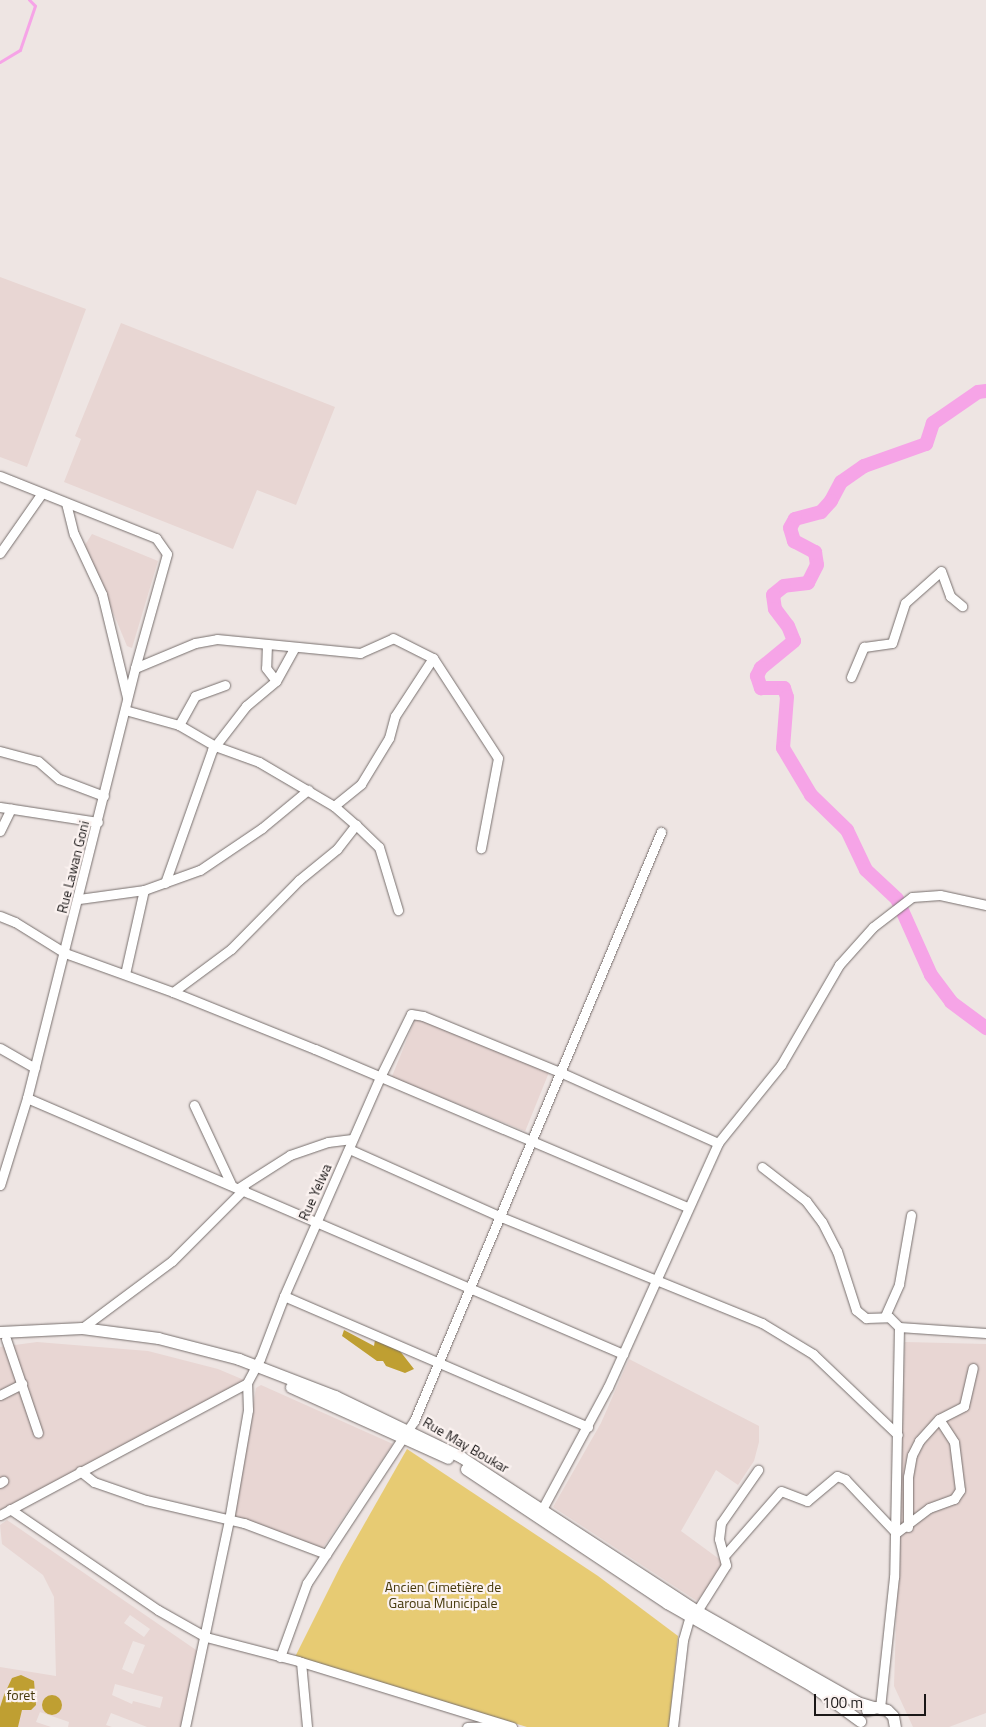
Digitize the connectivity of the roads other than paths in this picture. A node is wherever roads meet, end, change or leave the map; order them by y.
1 (0, 476) edge
2 (42, 493) junction
3 (66, 502) junction
4 (0, 552) edge
5 (962, 606) dead end
6 (268, 644) junction
7 (294, 648) junction
8 (434, 658) junction
9 (135, 668) junction
10 (851, 677) dead end
11 (276, 681) junction
12 (225, 685) dead end
13 (128, 697) junction
14 (125, 710) junction
15 (179, 725) junction
16 (216, 746) junction
17 (0, 751) edge
18 (308, 790) junction
19 (104, 796) junction
20 (334, 806) junction
21 (0, 807) edge
22 (11, 808) junction
23 (98, 822) junction
24 (356, 825) junction
25 (0, 831) edge
26 (661, 832) dead end
27 (481, 848) dead end
28 (165, 883) junction
29 (144, 890) junction
30 (79, 899) junction
31 (986, 905) edge
32 (398, 910) dead end
33 (0, 916) edge
34 (65, 954) junction
35 (125, 974) junction
36 (173, 992) junction
37 (0, 1048) edge
38 (34, 1068) junction
39 (562, 1073) junction
40 (380, 1077) junction
41 (27, 1098) junction
42 (194, 1105) dead end
43 (352, 1139) junction
44 (534, 1139) junction
45 (718, 1143) junction
46 (349, 1149) junction
47 (762, 1167) dead end
48 (231, 1184) junction
49 (0, 1185) edge
50 (242, 1188) junction
51 (687, 1206) junction
52 (911, 1215) dead end
53 (500, 1217) junction
54 (316, 1222) junction
55 (654, 1280) junction
56 (470, 1290) junction
57 (284, 1296) junction
58 (885, 1316) junction
59 (899, 1327) junction
60 (82, 1328) junction
61 (986, 1334) edge
62 (2, 1337) edge
63 (623, 1354) junction
64 (440, 1361) junction
65 (255, 1368) junction
66 (973, 1368) dead end
67 (247, 1383) junction
68 (22, 1384) junction
69 (0, 1395) edge
70 (939, 1419) junction
71 (588, 1427) junction
72 (38, 1433) dead end
73 (407, 1434) junction
74 (898, 1435) junction
75 (758, 1470) dead end
76 (80, 1471) junction
77 (10, 1509) junction
78 (539, 1514) junction
79 (0, 1515) edge
80 (229, 1520) junction
81 (908, 1527) junction
82 (896, 1533) junction
83 (326, 1554) junction
84 (724, 1556) junction
85 (694, 1614) junction
86 (206, 1637) junction
87 (280, 1657) junction
88 (301, 1662) junction
89 (876, 1707) junction
90 (861, 1724) edge
91 (896, 1726) edge
92 (186, 1727) edge
93 (307, 1727) edge
94 (468, 1727) edge
95 (512, 1727) edge
96 (673, 1727) edge

1 - 2 street
2 - 3 street
2 - 4 street
3 - 9 street, Rue Lawan Goni
3 - 13 street
5 - 10 street
6 - 7 street
6 - 9 street
6 - 11 street
7 - 8 street
7 - 11 street
8 - 20 street
8 - 27 street
9 - 13 street, Rue Lawan Goni
11 - 16 street
12 - 15 street
13 - 14 street, Rue Lawan Goni
14 - 15 street
14 - 19 street, Rue Lawan Goni
15 - 16 street
16 - 18 street
16 - 28 street
17 - 19 street
18 - 20 street
18 - 28 street
19 - 23 street, Rue Lawan Goni
20 - 24 street
21 - 22 street
22 - 23 street
22 - 25 street
23 - 30 street, Rue Lawan Goni
24 - 32 street
24 - 36 street
26 - 39 street
28 - 29 street
29 - 30 street
29 - 35 street
30 - 34 street, Rue Lawan Goni
31 - 45 street
33 - 34 street
34 - 35 street
34 - 38 street, Rue Lawan Goni
35 - 36 street
36 - 40 street
37 - 38 street
38 - 41 street, Rue Lawan Goni
39 - 40 street, Rue Yelwa
39 - 44 street
39 - 45 street
40 - 43 street, Rue Yelwa
40 - 44 street
41 - 48 street
41 - 49 street, Rue Lawan Goni
42 - 48 street
43 - 46 street, Rue Yelwa
43 - 50 street
44 - 51 street
44 - 53 street
45 - 51 street
46 - 53 street
46 - 54 street, Rue Yelwa
47 - 58 street
48 - 50 street
50 - 54 street
50 - 60 street
51 - 55 street
52 - 58 street
53 - 55 street
53 - 56 street
54 - 56 street
54 - 57 street, Rue Yelwa
55 - 63 street
55 - 74 street
56 - 63 street
56 - 64 street
57 - 64 street
57 - 65 street, Rue Yelwa
58 - 59 street
59 - 61 street
59 - 74 street
60 - 62 main road, Rue May Boukar
60 - 65 main road, Rue May Boukar
62 - 65 main road, Rue May Boukar
62 - 68 street
63 - 71 street
64 - 71 street
64 - 73 street
65 - 67 street, Rue Yelwa
65 - 73 main road, Rue May Boukar
66 - 70 street
67 - 76 street
67 - 80 street
68 - 69 street
68 - 72 street
70 - 81 street
70 - 81 street
71 - 78 street
73 - 78 main road, Rue May Boukar
73 - 83 street
74 - 82 street
75 - 84 street
76 - 77 street
76 - 80 street
77 - 79 street
77 - 86 street
78 - 85 main road, Rue May Boukar
80 - 83 street
80 - 86 street
81 - 82 street
82 - 84 street
82 - 89 street
83 - 87 street
84 - 85 street
85 - 89 main road, Rue May Boukar
85 - 90 main road, Rue May Boukar
85 - 96 street
86 - 87 street
86 - 92 street
87 - 88 street
88 - 93 street
88 - 95 street
89 - 90 main road
89 - 91 main road
94 - 95 street

